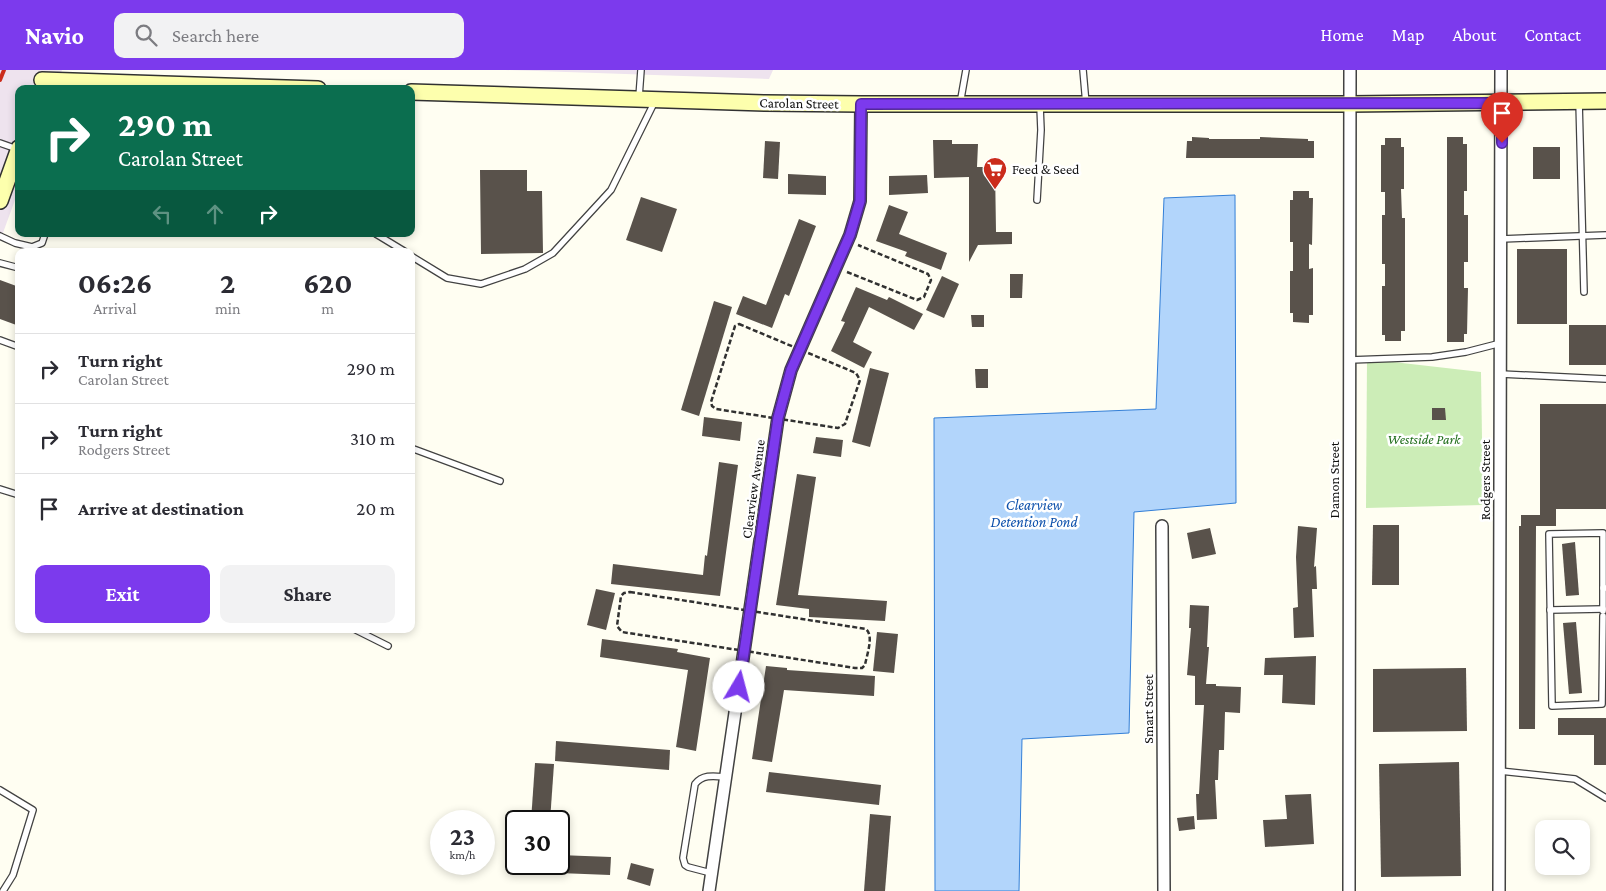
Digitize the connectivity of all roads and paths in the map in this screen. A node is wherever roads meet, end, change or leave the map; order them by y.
1 (641, 70) edge
2 (966, 70) edge
3 (1083, 70) edge
4 (1350, 70) edge
5 (1501, 70) edge
6 (42, 80) edge
7 (195, 85) edge
8 (415, 92) edge
9 (639, 99) junction
10 (656, 100) junction
11 (1579, 101) junction
12 (1606, 101) edge
13 (1502, 103) junction
14 (861, 104) junction
15 (960, 104) junction
16 (1040, 104) junction
17 (1086, 104) junction
18 (1350, 104) junction
19 (0, 143) edge
20 (15, 148) edge
21 (15, 160) edge
22 (1037, 200) dead end
23 (0, 201) edge
24 (1606, 235) edge
25 (0, 236) edge
26 (1583, 236) junction
27 (44, 237) edge
28 (381, 237) edge
29 (1501, 240) junction
30 (848, 241) junction
31 (399, 248) edge
32 (415, 258) edge
33 (0, 264) edge
34 (15, 267) edge
35 (836, 268) junction
36 (1584, 292) dead end
37 (0, 340) edge
38 (1501, 342) junction
39 (15, 346) edge
40 (1350, 360) junction
41 (1501, 374) junction
42 (1606, 379) edge
43 (415, 449) edge
44 (500, 481) dead end
45 (0, 490) edge
46 (15, 494) edge
47 (1162, 526) dead end
48 (1605, 588) edge
49 (1550, 610) junction
50 (1604, 614) edge
51 (362, 633) edge
52 (388, 646) dead end
53 (1604, 704) edge
54 (1500, 772) junction
55 (726, 776) junction
56 (0, 790) edge
57 (1606, 798) edge
58 (712, 873) junction
59 (3, 891) edge
60 (709, 891) edge
61 (1164, 891) edge
62 (1349, 891) edge
63 (1499, 891) edge

1 - 9 lane
2 - 15 lane
3 - 17 lane
4 - 18 street, Damon Street
5 - 13 street, Rodgers Street
6 - 7 street
8 - 9 street, Carolan Street
9 - 10 street, Carolan Street
10 - 14 street, Carolan Street
10 - 32 lane
11 - 12 street, Carolan Street
11 - 13 street, Carolan Street
11 - 26 lane
13 - 18 street, Carolan Street
13 - 29 street, Rodgers Street
14 - 15 street, Carolan Street
14 - 30 street, Clearview Avenue
15 - 16 street, Carolan Street
16 - 17 street, Carolan Street
16 - 22 lane
17 - 18 street, Carolan Street
18 - 40 street, Damon Street
19 - 20 lane
21 - 23 street
24 - 26 lane
25 - 27 lane
26 - 29 lane
26 - 36 lane
28 - 31 lane
29 - 38 street, Rodgers Street
30 - 35 street, Clearview Avenue
30 - 35 path
33 - 34 lane
35 - 55 street, Clearview Avenue
37 - 39 lane
38 - 40 lane
38 - 41 street, Rodgers Street
40 - 62 street, Damon Street
41 - 42 lane
41 - 54 street, Rodgers Street
43 - 44 lane
45 - 46 lane
47 - 61 street, Smart Street
48 - 49 lane
48 - 50 lane
49 - 50 lane
49 - 53 lane
50 - 53 lane
51 - 52 lane
54 - 57 lane
54 - 63 street, Rodgers Street
55 - 58 street, Clearview Avenue
55 - 58 lane
56 - 59 lane
58 - 60 street, Clearview Avenue

